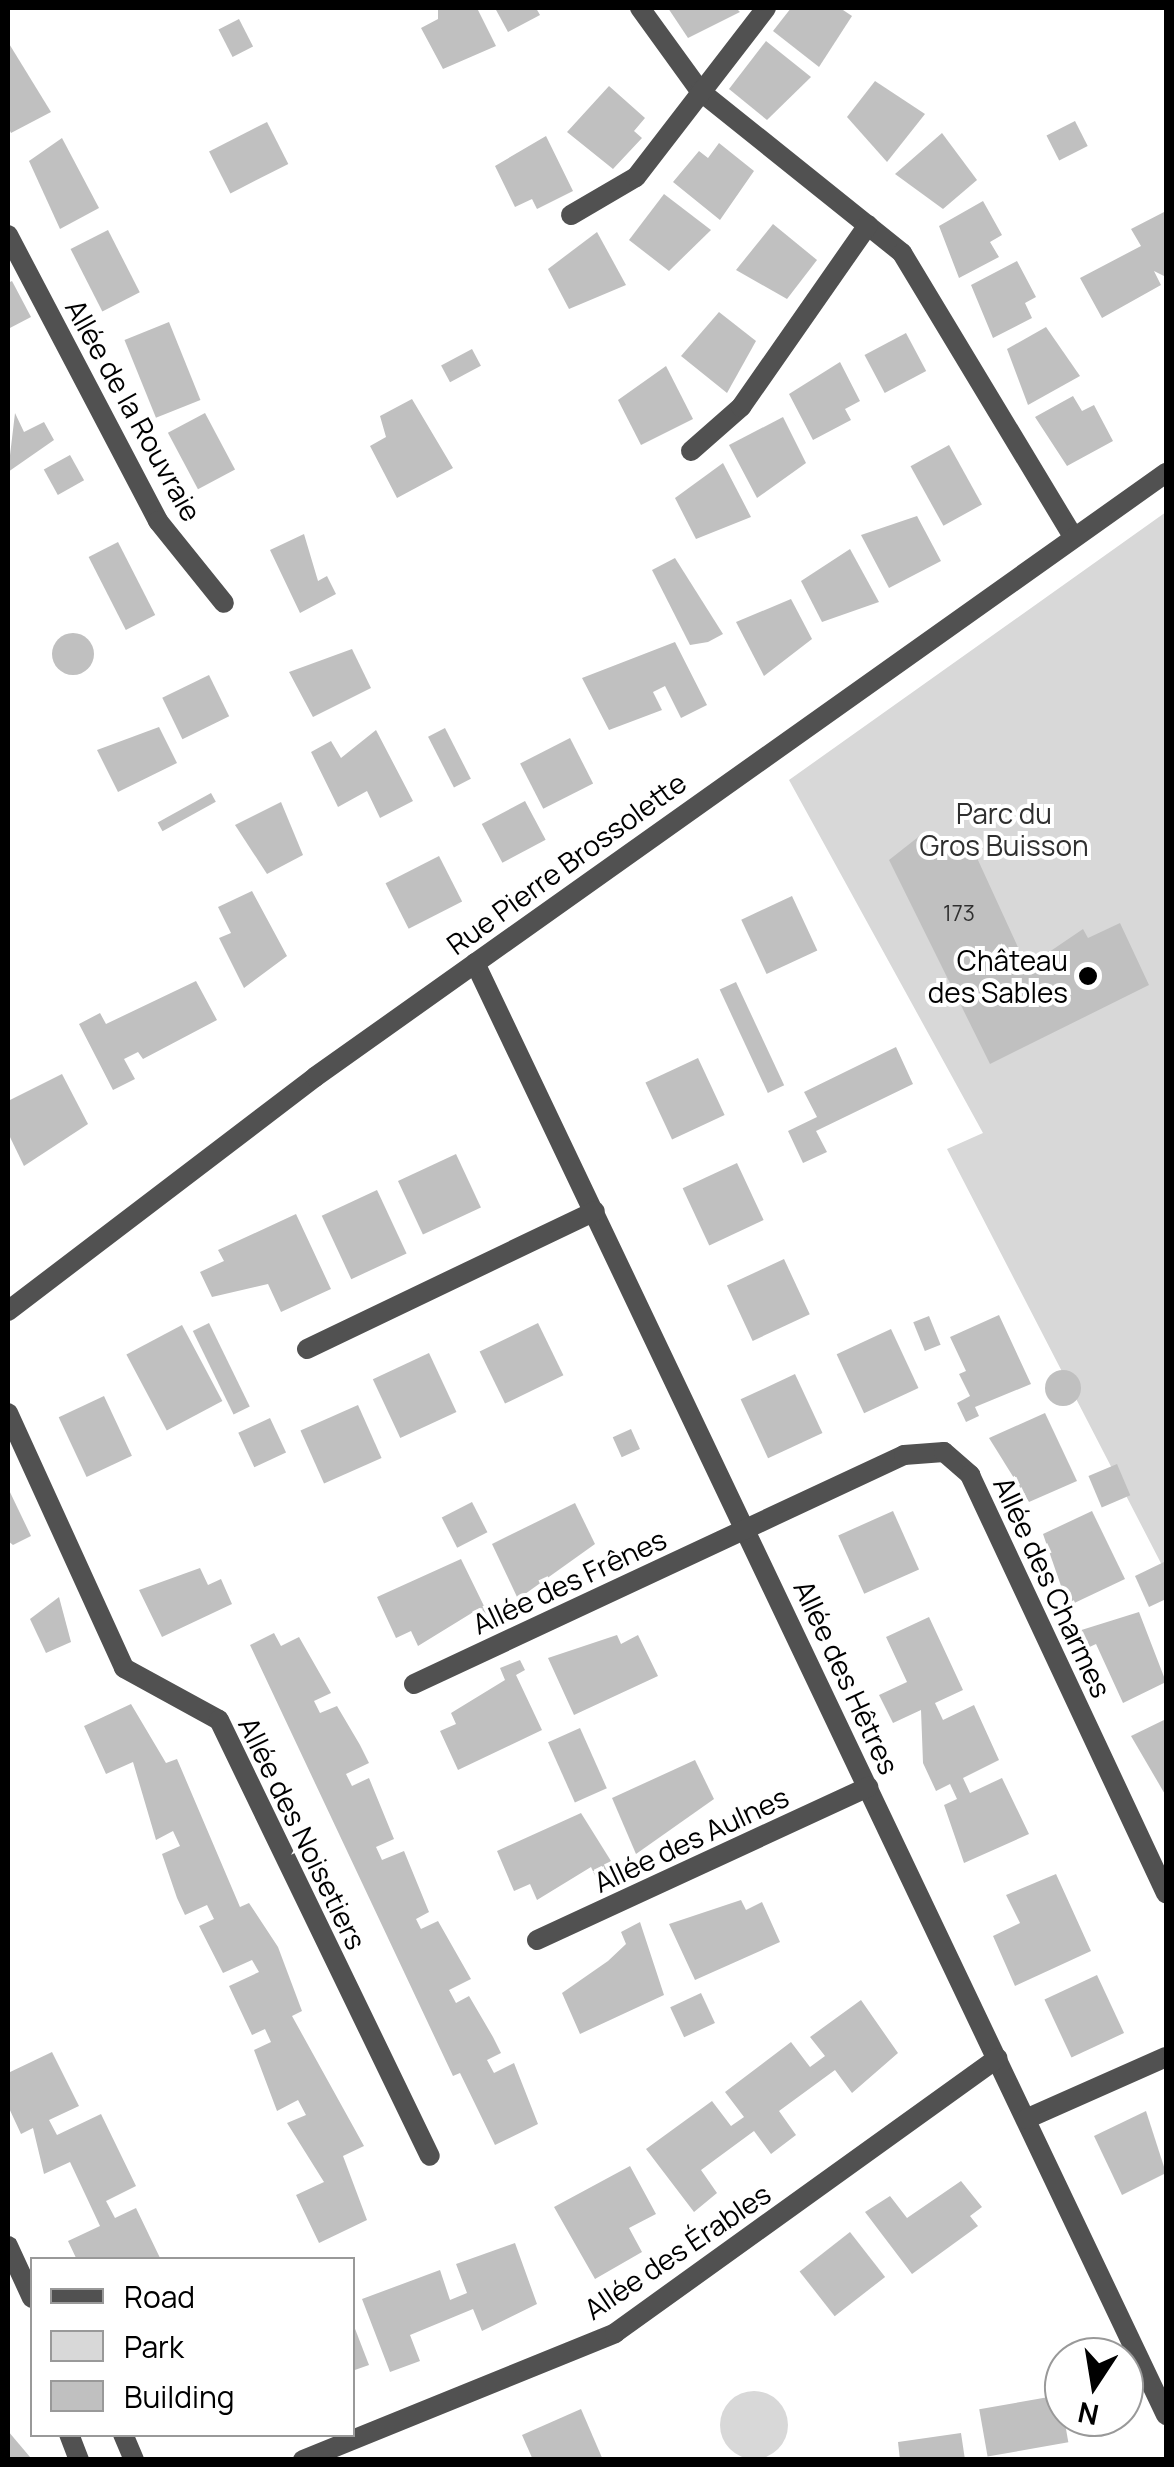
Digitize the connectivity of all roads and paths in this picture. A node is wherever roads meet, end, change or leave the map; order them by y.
1 (640, 8) edge
2 (766, 8) edge
3 (700, 91) junction
4 (571, 215) dead end
5 (868, 225) junction
6 (8, 235) edge
7 (691, 452) dead end
8 (1166, 473) edge
9 (1074, 537) junction
10 (224, 603) dead end
11 (475, 963) junction
12 (595, 1211) junction
13 (8, 1312) edge
14 (307, 1349) dead end
15 (8, 1414) edge
16 (747, 1528) junction
17 (414, 1684) dead end
18 (868, 1786) junction
19 (1166, 1893) edge
20 (537, 1940) dead end
21 (1166, 2057) edge
22 (997, 2058) junction
23 (1026, 2119) junction
24 (430, 2156) dead end
25 (8, 2246) edge
26 (30, 2294) edge
27 (1166, 2415) edge
28 (303, 2460) edge

1 - 3 street
2 - 3 street
3 - 4 street
3 - 5 street
5 - 7 street
5 - 9 street
6 - 10 street, Allée de la Rouvraie
8 - 9 street, Rue Pierre Brossolette
9 - 11 street, Rue Pierre Brossolette
11 - 12 street, Allée des Hêtres
11 - 13 street, Rue Pierre Brossolette
12 - 14 street
12 - 16 street, Allée des Hêtres
15 - 24 street, Allée des Noisetiers
16 - 17 street, Allée des Frênes
16 - 18 street, Allée des Hêtres
16 - 19 street, Allée des Charmes
18 - 20 street, Allée des Aulnes
18 - 22 street, Allée des Hêtres
21 - 23 street
22 - 23 street, Allée des Hêtres
22 - 28 street, Allée des Érables
23 - 27 street, Allée des Hêtres
25 - 26 street

